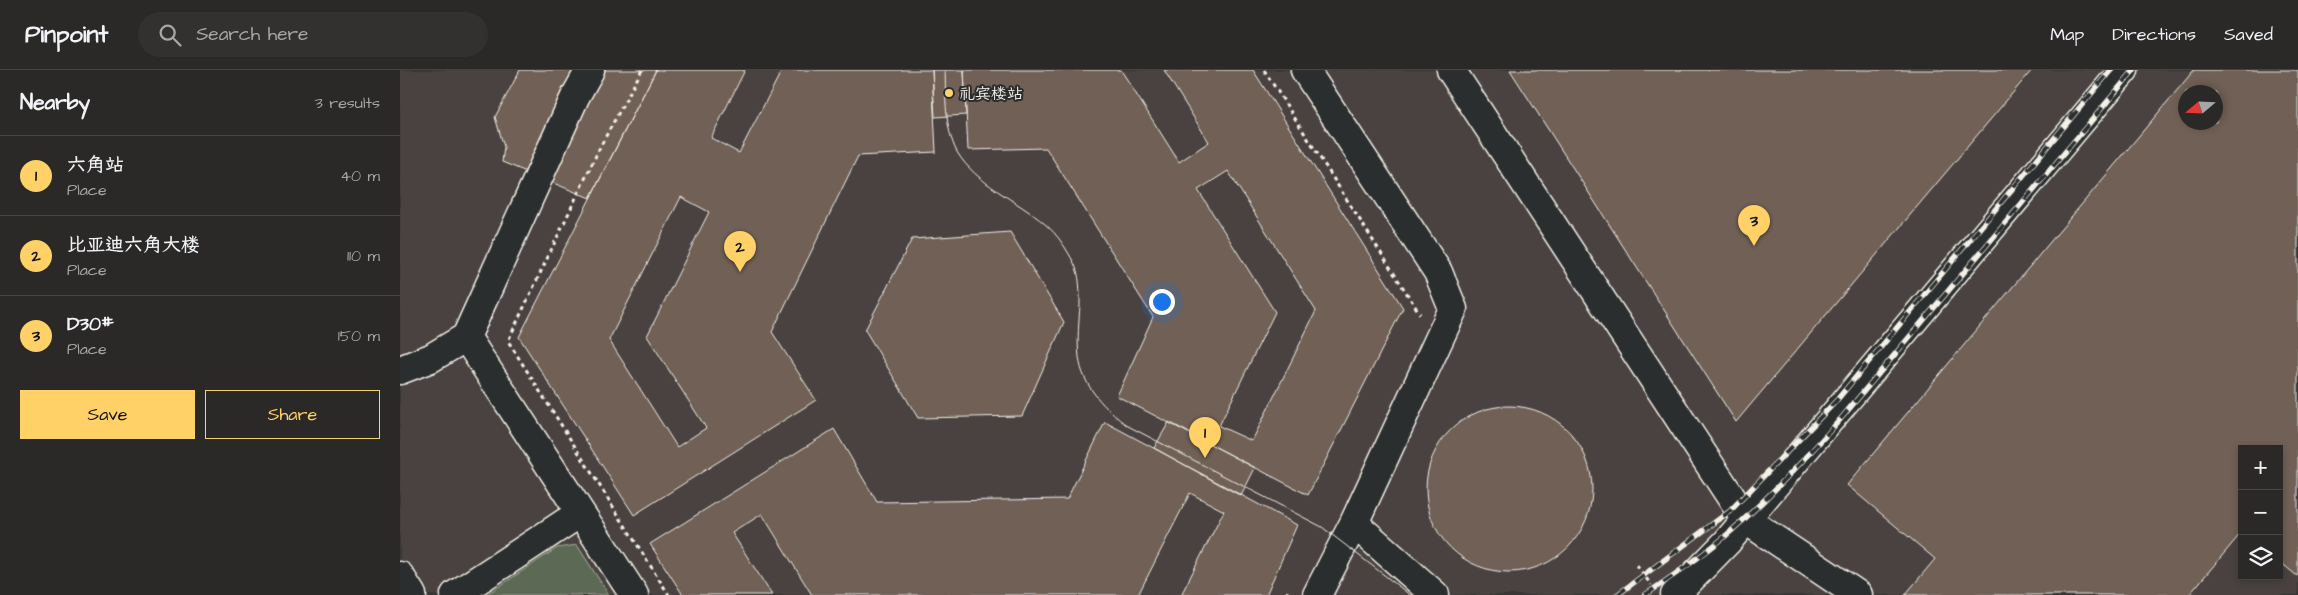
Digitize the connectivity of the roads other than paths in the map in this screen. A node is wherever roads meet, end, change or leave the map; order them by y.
1 (590, 70) edge
2 (1304, 70) edge
3 (1451, 70) edge
4 (2124, 70) edge
5 (466, 337) junction
6 (400, 370) edge
7 (580, 513) junction
8 (1746, 520) junction
9 (1354, 523) junction
10 (400, 576) edge
11 (1676, 591) edge
12 (412, 595) edge
13 (455, 595) edge
14 (634, 595) edge
15 (1318, 595) edge
16 (1435, 595) edge
17 (1858, 595) edge

1 - 5 street
2 - 9 street
3 - 8 street
4 - 8 street
5 - 6 street
5 - 7 street
7 - 13 street
7 - 14 street
8 - 11 street
8 - 17 street
9 - 15 street
9 - 16 street
10 - 12 street

